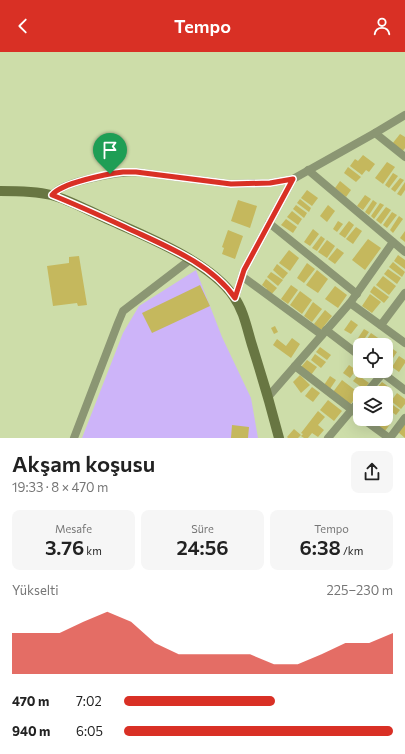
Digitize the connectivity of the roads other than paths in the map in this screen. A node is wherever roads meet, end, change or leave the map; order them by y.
1 (405, 115) edge
2 (375, 133) junction
3 (405, 157) edge
4 (308, 170) junction
5 (293, 179) junction
6 (0, 191) edge
7 (52, 195) junction
8 (269, 223) junction
9 (393, 242) junction
10 (405, 252) edge
11 (191, 260) junction
12 (243, 277) junction
13 (405, 293) edge
14 (357, 294) junction
15 (235, 298) junction
16 (350, 303) junction
17 (381, 325) junction
18 (324, 333) junction
19 (405, 343) edge
20 (353, 352) edge
21 (295, 366) junction
22 (377, 378) edge
23 (390, 378) edge
24 (371, 386) edge
25 (405, 390) edge
26 (268, 396) junction
27 (351, 410) joint
28 (405, 418) edge
29 (373, 426) edge
30 (74, 438) edge
31 (279, 438) edge
32 (328, 438) edge
33 (390, 438) edge

1 - 2 street
2 - 3 street
2 - 4 street
4 - 5 street
4 - 9 street
5 - 7 street
5 - 8 street
6 - 7 street
7 - 11 street
8 - 12 street
8 - 14 street
9 - 10 street
9 - 14 street
11 - 15 street
11 - 30 street
12 - 15 street
12 - 18 street
13 - 17 street
14 - 16 street
15 - 26 street
16 - 17 street
16 - 18 street
17 - 19 street
18 - 20 street
18 - 21 street
21 - 26 street
21 - 27 street
22 - 24 street
23 - 25 street
26 - 31 street
27 - 32 street
28 - 33 street
29 - 33 street

